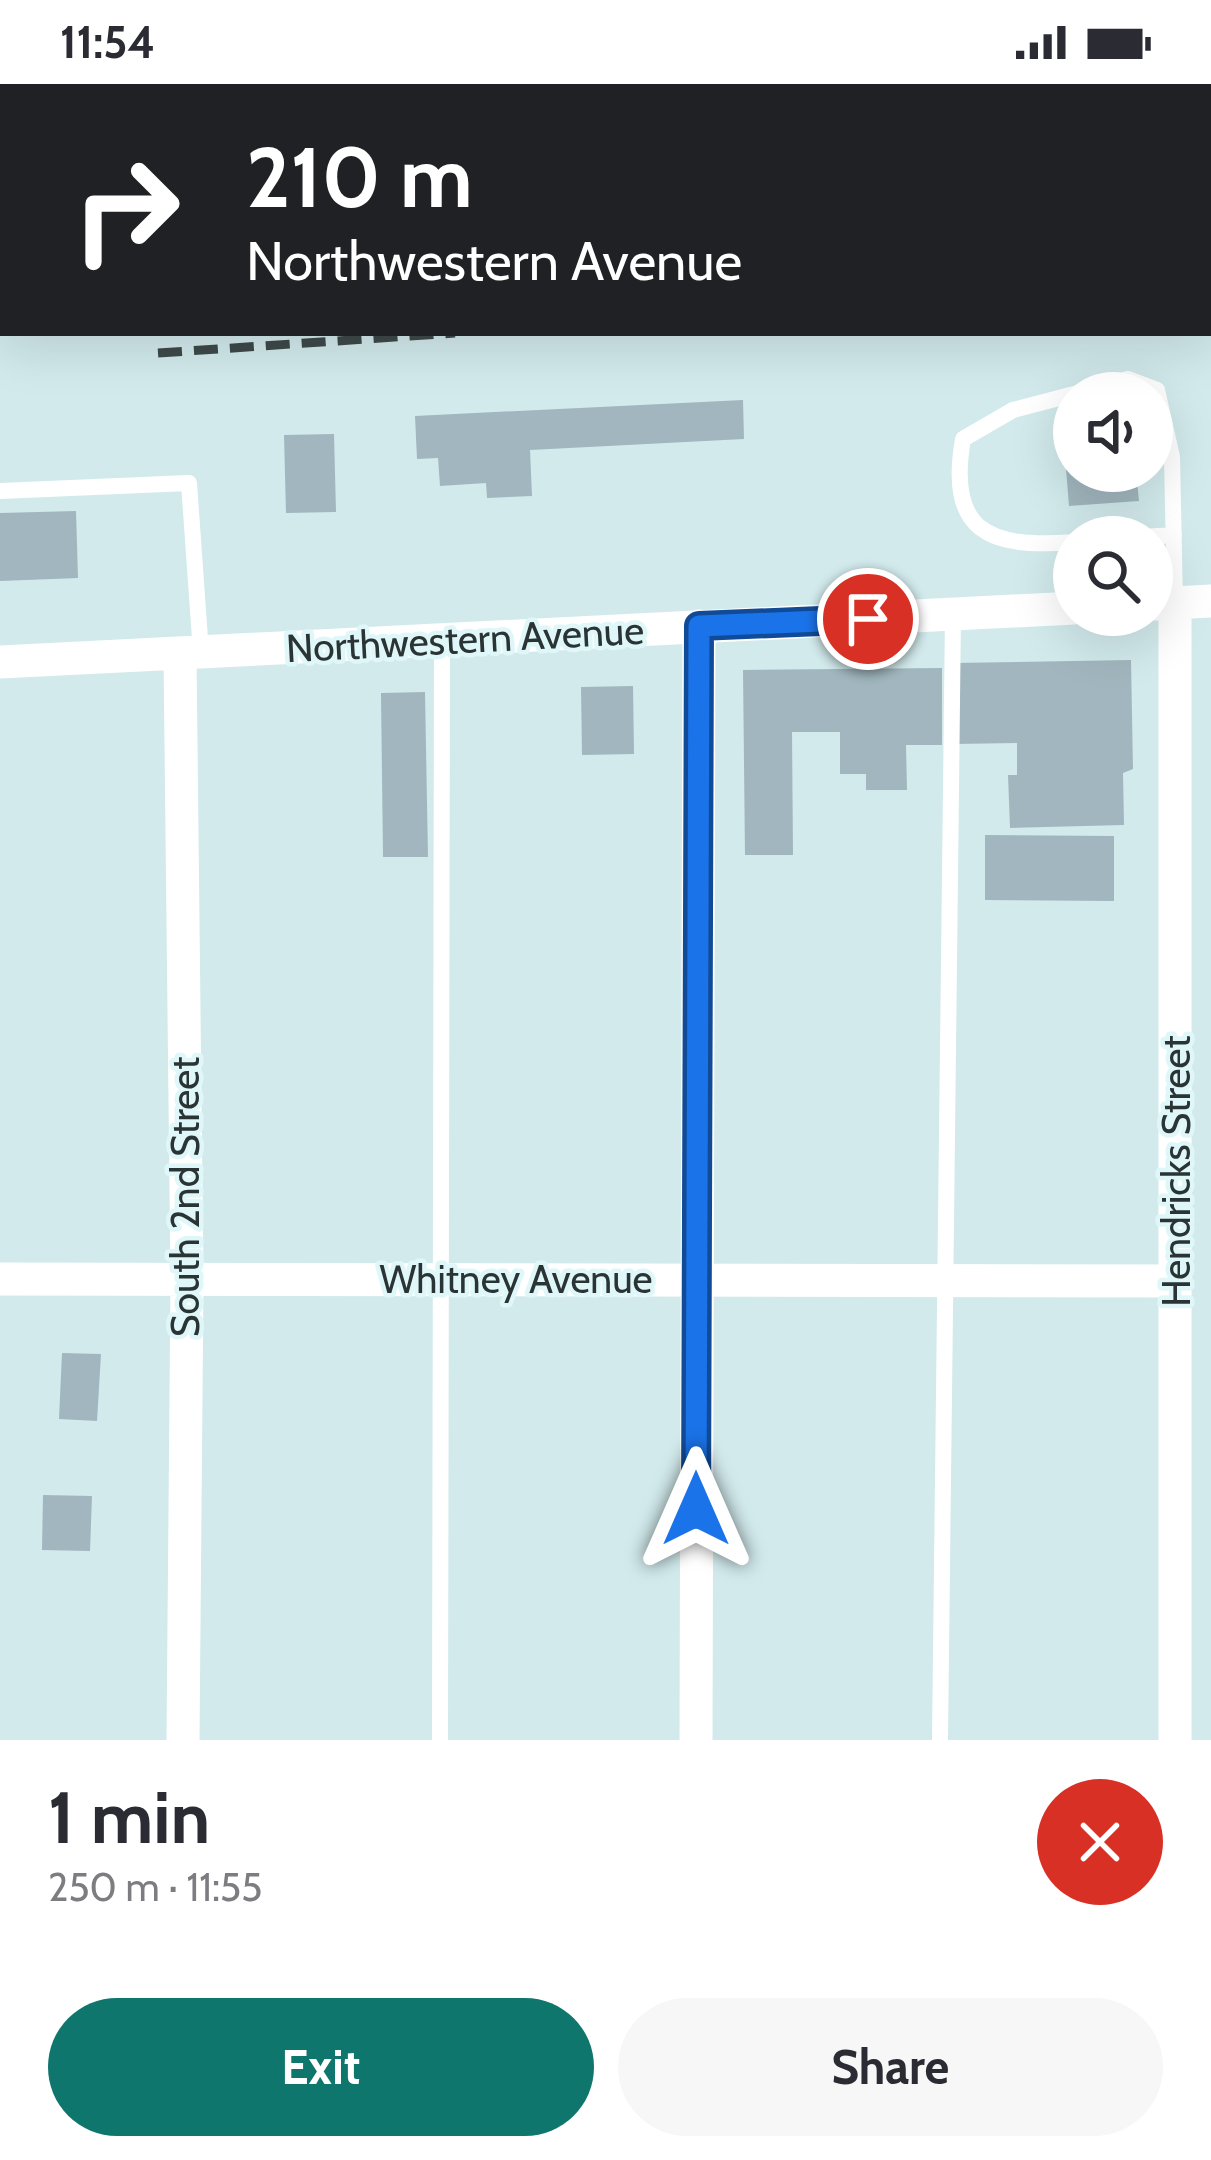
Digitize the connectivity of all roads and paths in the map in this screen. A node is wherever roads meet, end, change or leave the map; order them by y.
1 (1053, 399) edge
2 (0, 491) edge
3 (1173, 492) edge
4 (1174, 535) joint
5 (1053, 540) edge
6 (1173, 541) edge
7 (1211, 601) edge
8 (1173, 603) edge
9 (1053, 609) edge
10 (953, 615) junction
11 (699, 626) junction
12 (1164, 636) edge
13 (442, 640) junction
14 (190, 653) junction
15 (0, 662) edge
16 (696, 1277) junction
17 (943, 1277) junction
18 (0, 1279) edge
19 (187, 1280) junction
20 (441, 1280) junction
21 (1176, 1281) junction
22 (183, 1740) edge
23 (440, 1740) edge
24 (696, 1740) edge
25 (940, 1740) edge
26 (1175, 1740) edge

1 - 5 lane
2 - 14 lane
3 - 4 lane
4 - 6 lane
7 - 8 street
9 - 10 street, Northwestern Avenue
10 - 11 street, Northwestern Avenue
10 - 17 lane
11 - 13 street, Northwestern Avenue
11 - 16 street
12 - 21 street, Hendricks Street
13 - 14 street, Northwestern Avenue
13 - 20 lane
14 - 15 street, Northwestern Avenue
14 - 19 street, South 2nd Street
16 - 17 street, Whitney Avenue
16 - 20 street, Whitney Avenue
16 - 24 street
17 - 21 street, Whitney Avenue
17 - 25 lane
18 - 19 street, Whitney Avenue
19 - 20 street, Whitney Avenue
19 - 22 street, South 2nd Street
20 - 23 lane
21 - 26 street, Hendricks Street

